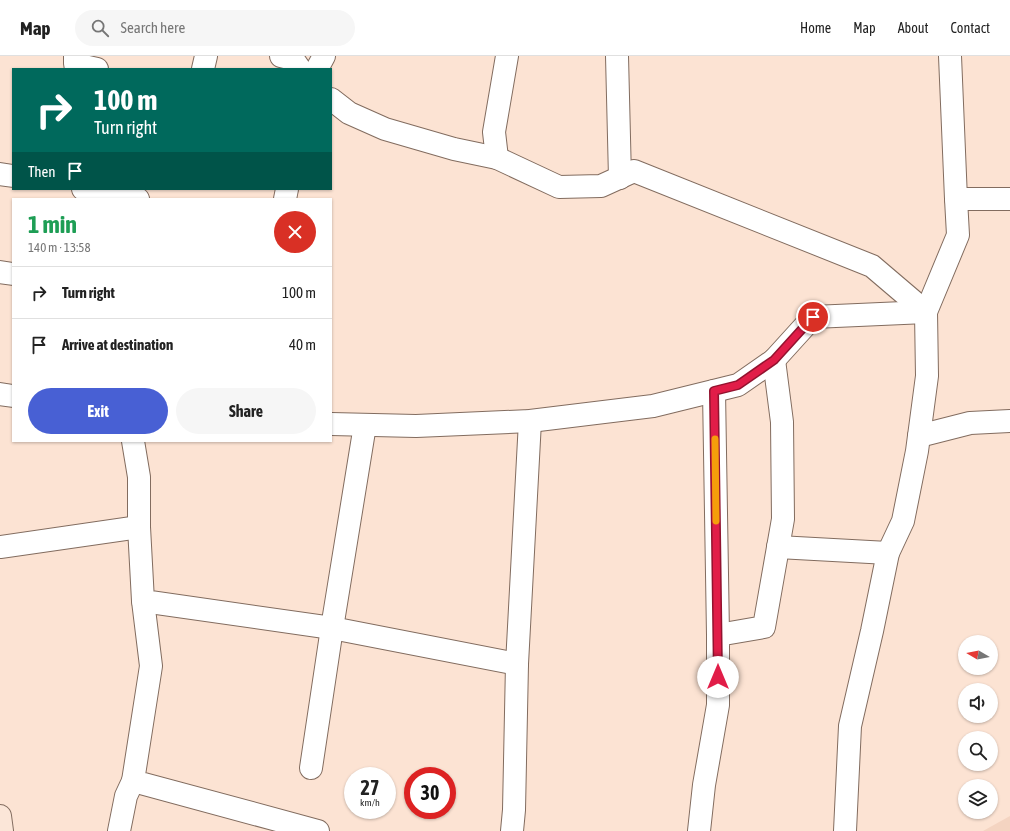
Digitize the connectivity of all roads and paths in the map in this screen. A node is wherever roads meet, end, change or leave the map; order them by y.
1 (75, 56) edge
2 (206, 56) edge
3 (281, 56) edge
4 (324, 56) edge
5 (507, 56) edge
6 (617, 56) edge
7 (950, 56) edge
8 (93, 68) edge
9 (203, 68) edge
10 (299, 68) edge
11 (318, 68) edge
12 (332, 100) edge
13 (497, 158) junction
14 (0, 174) edge
15 (12, 176) edge
16 (620, 178) junction
17 (88, 190) edge
18 (132, 198) edge
19 (956, 199) junction
20 (1010, 199) edge
21 (0, 272) edge
22 (12, 274) edge
23 (926, 312) junction
24 (774, 360) junction
25 (714, 391) junction
26 (0, 394) edge
27 (12, 396) edge
28 (530, 421) junction
29 (1010, 421) edge
30 (332, 424) edge
31 (365, 425) junction
32 (919, 436) junction
33 (133, 442) edge
34 (140, 527) junction
35 (0, 547) edge
36 (778, 547) junction
37 (888, 553) junction
38 (143, 601) junction
39 (332, 628) junction
40 (718, 635) junction
41 (517, 664) junction
42 (311, 768) dead end
43 (133, 781) junction
44 (0, 816) edge
45 (2, 831) edge
46 (119, 831) edge
47 (318, 831) edge
48 (512, 831) edge
49 (699, 831) edge
50 (845, 831) edge

1 - 8 street
2 - 9 street
3 - 10 street
4 - 11 street
5 - 13 street
6 - 16 street
7 - 19 street
12 - 13 street
13 - 16 street
14 - 15 street
16 - 23 street
17 - 18 street
19 - 20 street
19 - 23 street
21 - 22 street
23 - 24 street
23 - 32 street
24 - 25 street
24 - 36 street
25 - 28 street
25 - 40 street
26 - 27 street
28 - 31 street
28 - 41 street
29 - 32 street
30 - 31 street
31 - 39 street
32 - 37 street
33 - 34 street
34 - 35 street
34 - 38 street
36 - 37 street
36 - 40 street
37 - 50 street
38 - 39 street
38 - 43 street
39 - 41 street
39 - 42 street
40 - 49 street
41 - 48 street
43 - 46 street
43 - 47 street
44 - 45 street

